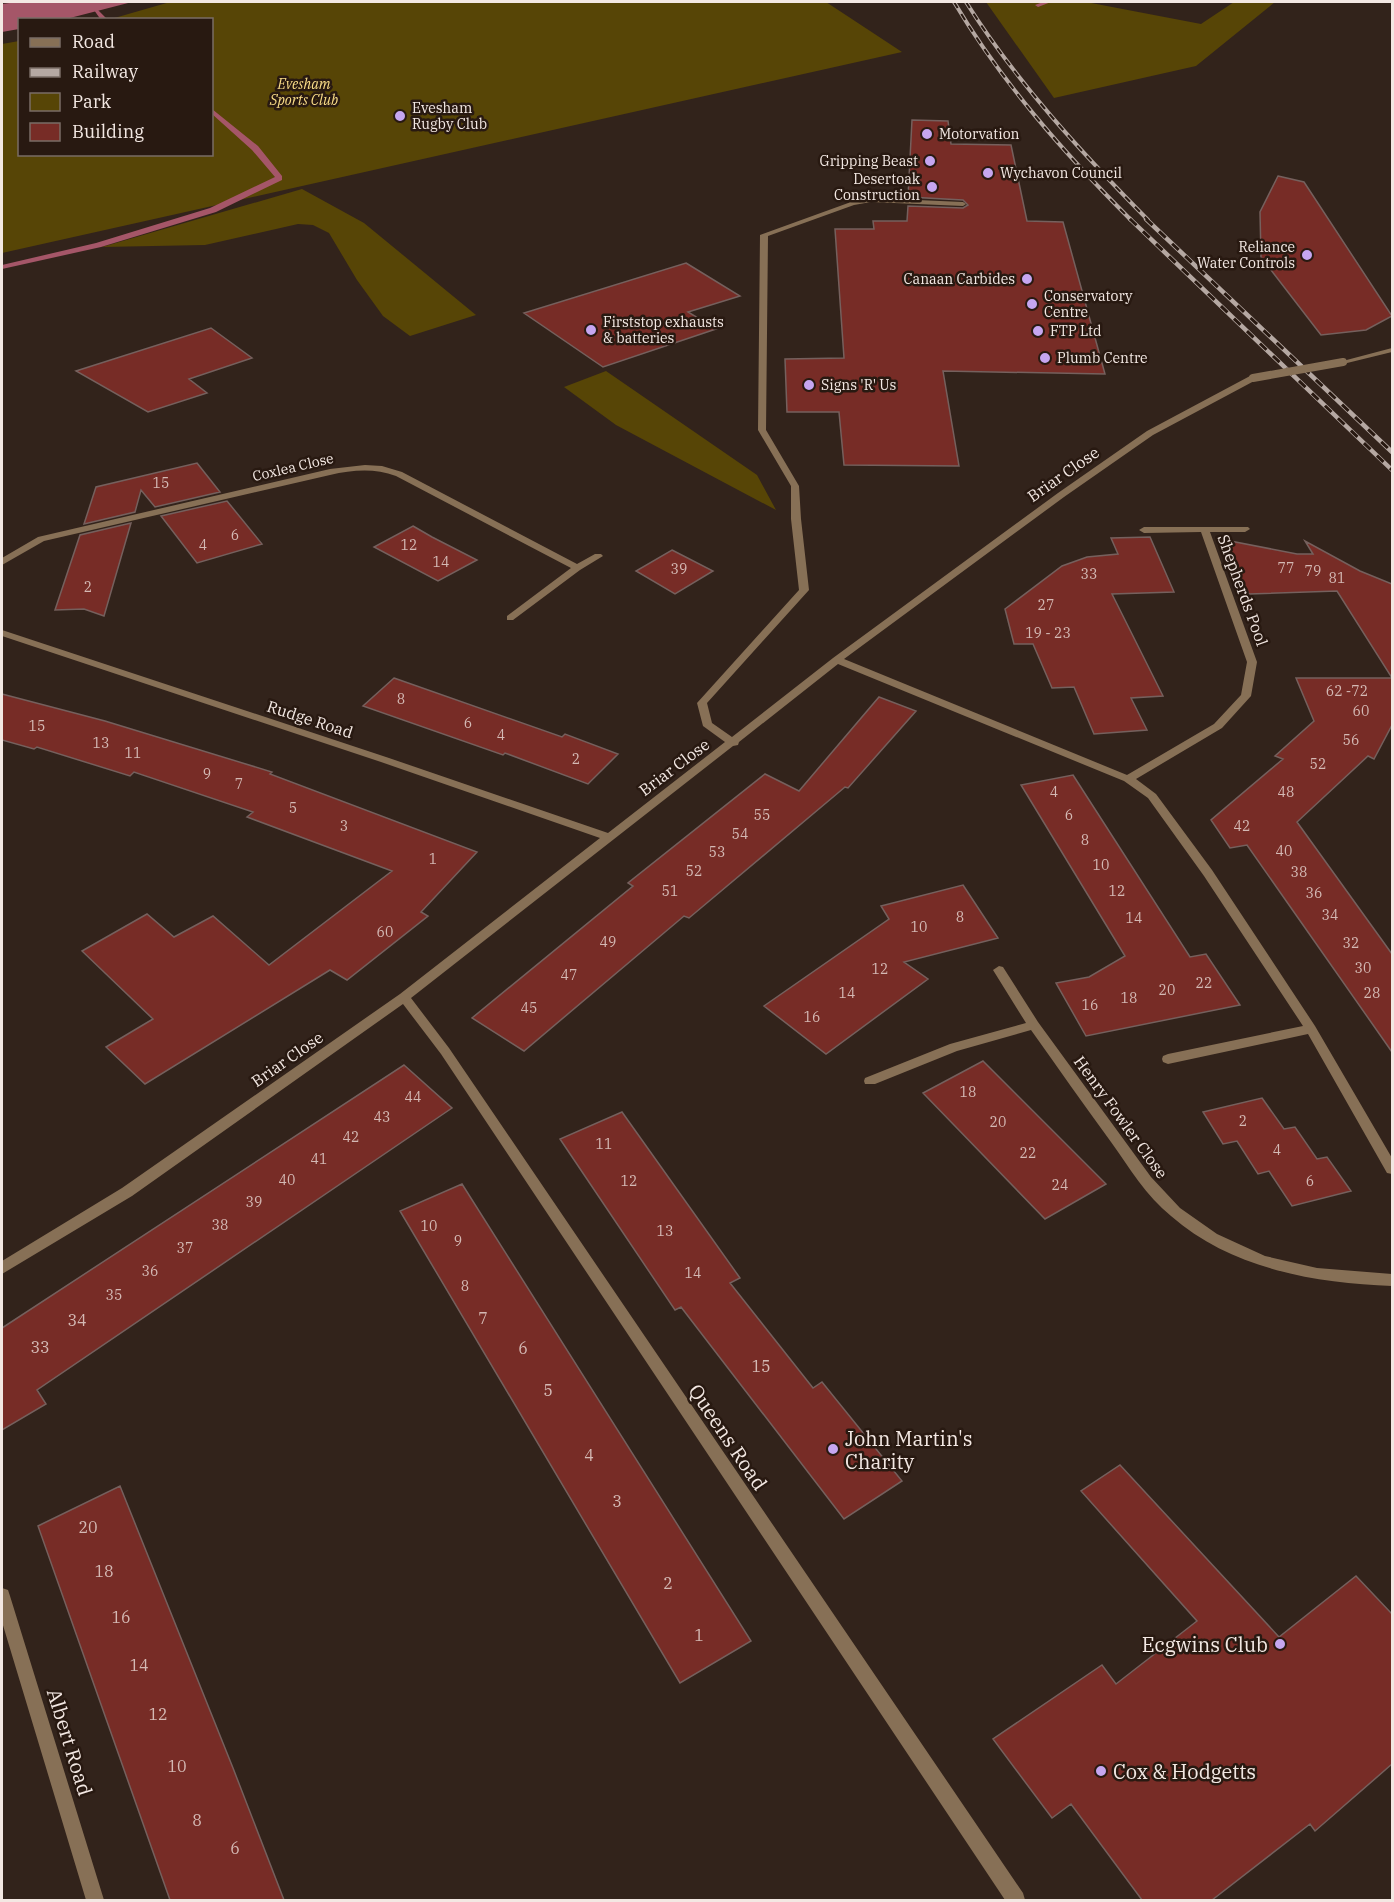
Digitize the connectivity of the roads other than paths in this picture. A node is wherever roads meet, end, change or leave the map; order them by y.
1 (963, 204) dead end
2 (1392, 350) edge
3 (1204, 529) junction
4 (1245, 529) dead end
5 (1144, 530) dead end
6 (598, 556) dead end
7 (2, 562) edge
8 (576, 568) junction
9 (510, 618) dead end
10 (2, 633) edge
11 (837, 660) junction
12 (734, 743) junction
13 (1128, 779) junction
14 (608, 837) junction
15 (999, 969) dead end
16 (404, 997) junction
17 (1034, 1025) junction
18 (1311, 1029) junction
19 (1168, 1059) dead end
20 (870, 1081) dead end
21 (1392, 1169) edge
22 (2, 1268) edge
23 (1392, 1280) edge
24 (2, 1596) edge
25 (95, 1900) edge
26 (1016, 1900) edge

1 - 12 street
2 - 11 street, Briar Close, bridge
3 - 4 street, Shepherds Pool
3 - 5 street, Shepherds Pool
3 - 13 street, Shepherds Pool
6 - 8 street
7 - 8 street, Coxlea Close
8 - 9 street
10 - 14 street, Rudge Road
11 - 12 street, Briar Close
11 - 13 street
12 - 14 street, Briar Close
13 - 18 street
14 - 16 street, Briar Close
15 - 17 street, Henry Fowler Close
16 - 22 street, Briar Close
16 - 26 street, Queens Road
17 - 20 street
17 - 23 street, Henry Fowler Close
18 - 19 street
18 - 21 street
24 - 25 street, Albert Road

